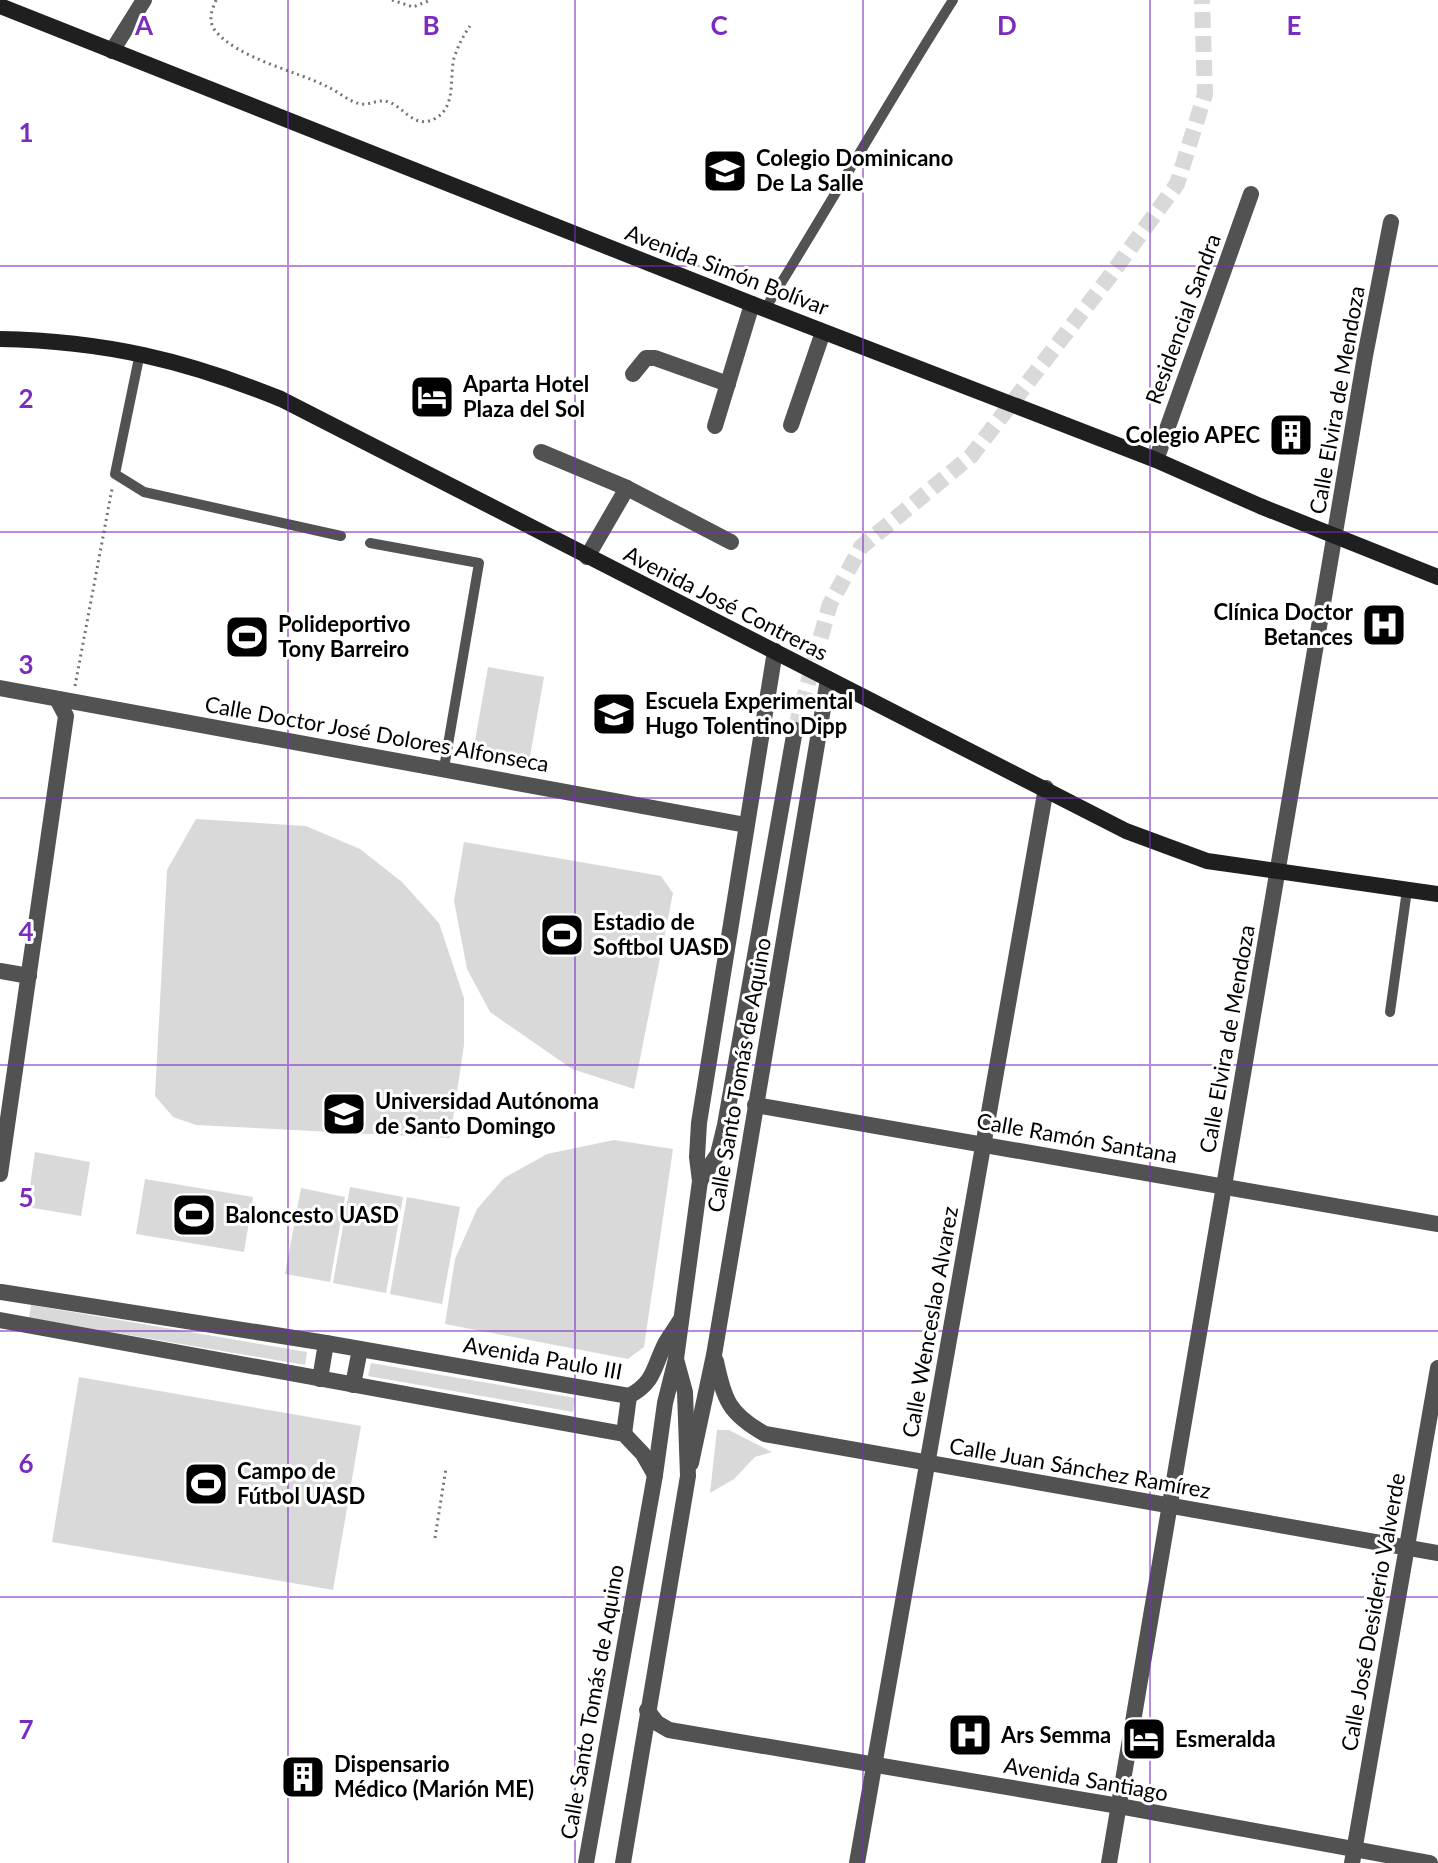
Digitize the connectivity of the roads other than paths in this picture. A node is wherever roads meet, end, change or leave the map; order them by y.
1 (144, 0) edge
2 (953, 0) edge
3 (0, 6) edge
4 (112, 51) junction
5 (1251, 194) dead end
6 (1391, 222) dead end
7 (758, 306) junction
8 (823, 332) junction
9 (0, 339) edge
10 (140, 353) junction
11 (633, 374) dead end
12 (728, 384) junction
13 (791, 425) dead end
14 (715, 426) dead end
15 (541, 452) dead end
16 (1156, 460) junction
17 (627, 488) junction
18 (341, 536) dead end
19 (1336, 536) junction
20 (731, 542) dead end
21 (370, 543) dead end
22 (587, 557) junction
23 (1438, 577) edge
24 (775, 651) junction
25 (828, 679) junction
26 (0, 688) edge
27 (65, 700) junction
28 (795, 730) tunnel mouth
29 (444, 768) junction
30 (1046, 788) junction
31 (746, 825) junction
32 (1279, 871) junction
33 (1407, 890) junction
34 (1438, 894) edge
35 (0, 971) edge
36 (29, 976) junction
37 (1390, 1012) dead end
38 (755, 1105) junction
39 (983, 1144) junction
40 (0, 1174) edge
41 (700, 1181) junction
42 (1224, 1186) junction
43 (1438, 1224) edge
44 (0, 1292) edge
45 (0, 1317) edge
46 (679, 1322) junction
47 (326, 1343) junction
48 (360, 1349) junction
49 (714, 1355) junction
50 (676, 1359) junction
51 (1438, 1368) edge
52 (320, 1379) junction
53 (353, 1385) junction
54 (629, 1396) junction
55 (624, 1434) junction
56 (927, 1463) junction
57 (655, 1475) junction
58 (688, 1476) junction
59 (1169, 1506) junction
60 (1407, 1547) junction
61 (1438, 1553) edge
62 (647, 1710) junction
63 (874, 1766) junction
64 (1119, 1806) junction
65 (1353, 1856) edge
66 (586, 1863) edge
67 (623, 1863) edge
68 (857, 1863) edge
69 (1109, 1863) edge
70 (1430, 1863) edge

1 - 4 street
2 - 7 lane
3 - 4 main road, Avenida Simón Bolívar
4 - 7 main road, Avenida Simón Bolívar
5 - 16 street, Residencial Sandra
6 - 19 street, Calle Elvira de Mendoza
7 - 8 main road, Avenida Simón Bolívar
7 - 12 street
8 - 13 street
8 - 16 main road, Avenida Simón Bolívar
9 - 10 main road, Avenida José Contreras
10 - 18 lane
10 - 22 main road, Avenida José Contreras
11 - 12 street
12 - 14 street
15 - 17 street
16 - 19 main road, Avenida Simón Bolívar
17 - 20 street
17 - 22 street
19 - 23 main road, Avenida Simón Bolívar
19 - 32 street, Calle Elvira de Mendoza
21 - 29 lane
22 - 24 main road, Avenida José Contreras
24 - 25 main road, Avenida José Contreras
24 - 31 street, Calle Santo Tomás de Aquino
25 - 30 main road, Avenida José Contreras
25 - 38 street, Calle Santo Tomás de Aquino
26 - 27 street, Calle Doctor José Dolores Alfonseca
27 - 29 street, Calle Doctor José Dolores Alfonseca
27 - 36 street
28 - 41 street
29 - 31 street, Calle Doctor José Dolores Alfonseca
30 - 32 main road, Avenida José Contreras
30 - 39 street, Calle Wenceslao Alvarez
31 - 41 street, Calle Santo Tomás de Aquino
32 - 33 main road, Avenida José Contreras
32 - 42 street, Calle Elvira de Mendoza
33 - 34 main road, Avenida José Contreras
33 - 37 lane
35 - 36 street
36 - 40 street
38 - 39 street, Calle Ramón Santana
38 - 49 street, Calle Santo Tomás de Aquino
39 - 42 street, Calle Ramón Santana
39 - 56 street, Calle Wenceslao Alvarez
41 - 46 street, Calle Santo Tomás de Aquino
42 - 43 street, Calle Ramón Santana
42 - 59 street, Calle Elvira de Mendoza
44 - 45 street
44 - 47 street, Avenida Paulo III
45 - 52 street
46 - 50 street, Calle Santo Tomás de Aquino
46 - 54 street, Avenida Paulo III
47 - 48 street, Avenida Paulo III
47 - 52 street
48 - 53 street
48 - 54 street, Avenida Paulo III
49 - 56 street, Calle Juan Sánchez Ramírez
49 - 58 street, Calle Santo Tomás de Aquino
50 - 57 street, Calle Santo Tomás de Aquino
50 - 58 street, Calle Santo Tomás de Aquino
51 - 60 street, Calle José Desiderio Valverde
52 - 53 street
53 - 55 street
54 - 55 street
55 - 57 street
56 - 59 street, Calle Juan Sánchez Ramírez
56 - 63 street, Calle Wenceslao Alvarez
57 - 66 street, Calle Santo Tomás de Aquino
58 - 62 street, Calle Santo Tomás de Aquino
59 - 60 street, Calle Juan Sánchez Ramírez
59 - 64 street, Calle Elvira de Mendoza
60 - 61 street, Calle Juan Sánchez Ramírez
60 - 65 street, Calle José Desiderio Valverde
62 - 63 street, Avenida Santiago
62 - 67 street, Calle Santo Tomás de Aquino
63 - 64 street, Avenida Santiago
63 - 68 street, Calle Wenceslao Alvarez
64 - 65 street, Avenida Santiago
64 - 69 street, Calle Elvira de Mendoza
65 - 70 street, Avenida Santiago

